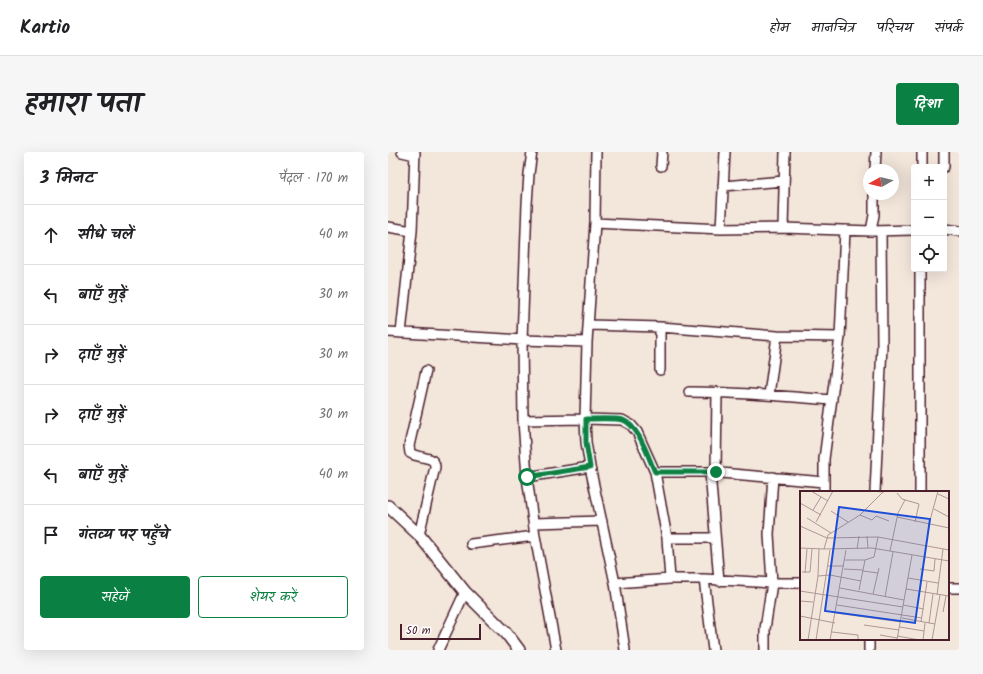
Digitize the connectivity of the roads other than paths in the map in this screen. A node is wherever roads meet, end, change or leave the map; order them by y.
1 (402, 152) edge
2 (532, 152) edge
3 (596, 152) edge
4 (662, 152) edge
5 (724, 152) edge
6 (785, 152) edge
7 (876, 152) edge
8 (922, 152) edge
9 (944, 152) edge
10 (415, 153) edge
11 (875, 164) edge
12 (922, 164) edge
13 (944, 164) edge
14 (661, 166) dead end
15 (784, 181) junction
16 (723, 186) junction
17 (874, 200) edge
18 (595, 223) junction
19 (388, 227) edge
20 (783, 228) junction
21 (722, 229) junction
22 (844, 230) junction
23 (911, 230) edge
24 (947, 230) edge
25 (871, 231) junction
26 (881, 231) junction
27 (959, 231) edge
28 (412, 232) junction
29 (920, 272) edge
30 (589, 325) junction
31 (660, 327) junction
32 (388, 332) edge
33 (401, 333) junction
34 (777, 336) junction
35 (840, 337) junction
36 (522, 340) junction
37 (587, 342) junction
38 (660, 370) dead end
39 (426, 371) dead end
40 (689, 392) dead end
41 (717, 392) junction
42 (769, 395) junction
43 (832, 400) junction
44 (586, 419) junction
45 (524, 420) junction
46 (590, 467) junction
47 (655, 472) junction
48 (713, 472) junction
49 (527, 477) junction
50 (773, 477) junction
51 (824, 482) junction
52 (824, 491) edge
53 (875, 491) edge
54 (920, 491) edge
55 (388, 506) edge
56 (602, 521) junction
57 (534, 523) junction
58 (419, 535) junction
59 (535, 536) junction
60 (667, 538) junction
61 (715, 538) junction
62 (471, 544) dead end
63 (670, 579) junction
64 (704, 579) junction
65 (719, 580) junction
66 (615, 583) junction
67 (772, 583) junction
68 (800, 583) edge
69 (465, 592) junction
70 (438, 650) edge
71 (519, 650) edge
72 (556, 650) edge
73 (624, 650) edge
74 (713, 650) edge
75 (765, 650) edge

1 - 10 street
2 - 36 street
3 - 18 street
4 - 14 street
5 - 16 street
6 - 15 street
7 - 11 street
8 - 12 street
9 - 13 street
10 - 28 street
15 - 16 street
15 - 20 street
16 - 21 street
17 - 25 street
18 - 21 street
18 - 30 street
19 - 28 street
20 - 21 street
20 - 22 street
22 - 25 street
22 - 35 street
23 - 26 street
24 - 27 street
25 - 26 street
26 - 53 street
28 - 33 street
29 - 54 street
30 - 31 street
30 - 37 street
31 - 34 street
31 - 38 street
32 - 33 street
33 - 36 street
34 - 35 street
34 - 42 street
35 - 43 street
36 - 37 street
36 - 45 street
37 - 44 street
39 - 58 street
40 - 41 street
41 - 42 street
41 - 48 street
42 - 43 street
43 - 51 street
44 - 45 street
44 - 46 street
44 - 47 street
45 - 49 street
46 - 49 street
46 - 56 street
47 - 48 street
47 - 60 street
48 - 50 street
48 - 61 street
49 - 57 street
50 - 51 street
50 - 67 street
51 - 52 street
55 - 58 street
56 - 57 street
56 - 66 street
57 - 59 street
58 - 69 street
59 - 62 street
59 - 72 street
60 - 61 street
60 - 63 street
61 - 65 street
63 - 64 street
63 - 66 street
64 - 65 street
64 - 74 street
65 - 67 street
66 - 73 street
67 - 68 street
67 - 75 street
69 - 70 street
69 - 71 street

